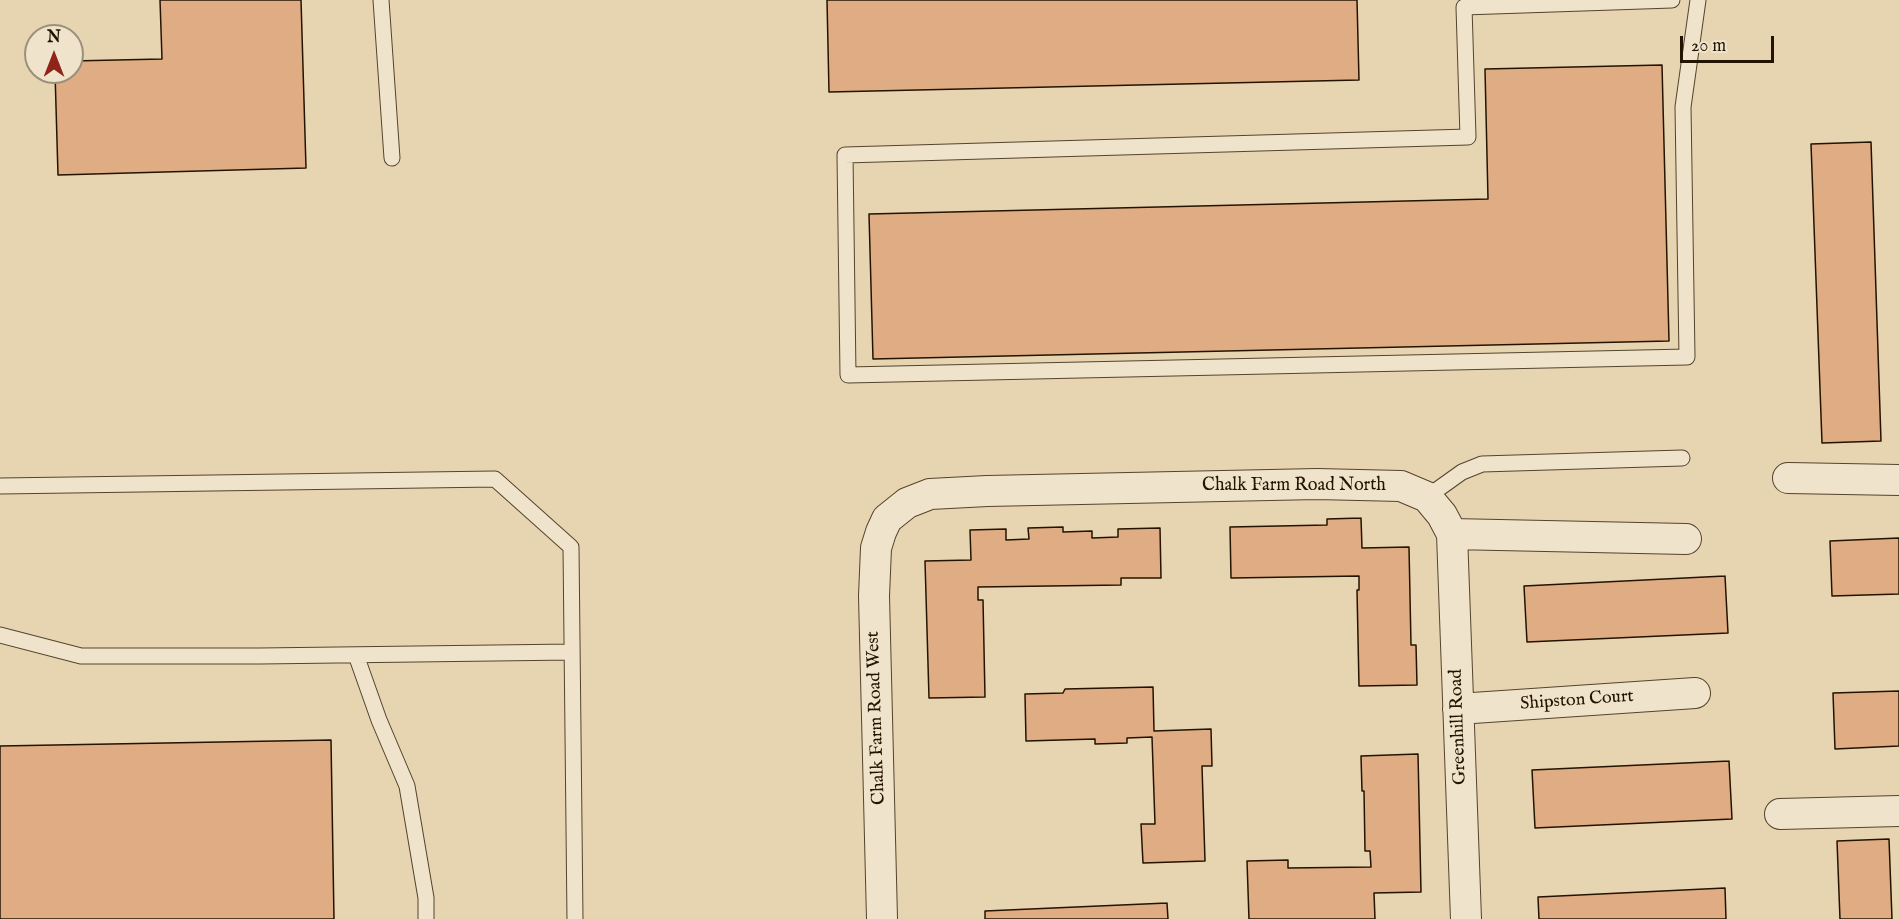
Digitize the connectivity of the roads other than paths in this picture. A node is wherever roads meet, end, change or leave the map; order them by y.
1 (381, 0) edge
2 (1672, 0) edge
3 (1698, 0) edge
4 (392, 159) dead end
5 (1682, 458) dead end
6 (1788, 478) dead end
7 (1899, 480) edge
8 (0, 486) edge
9 (1427, 497) junction
10 (887, 519) joint
11 (1452, 534) junction
12 (1686, 539) dead end
13 (0, 635) edge
14 (572, 652) junction
15 (356, 655) junction
16 (1695, 693) dead end
17 (1458, 709) junction
18 (1899, 811) edge
19 (1780, 814) dead end
20 (426, 919) edge
21 (575, 919) edge
22 (882, 919) edge
23 (1466, 919) edge

1 - 4 lane
2 - 3 lane
5 - 9 lane
6 - 7 street
8 - 14 lane
9 - 10 street, Chalk Farm Road North
9 - 11 street
10 - 22 street, Chalk Farm Road West
11 - 12 street
11 - 17 street, Greenhill Road
13 - 15 lane
14 - 15 lane
14 - 21 lane
15 - 20 lane
16 - 17 street, Shipston Court
17 - 23 street, Greenhill Road
18 - 19 street

